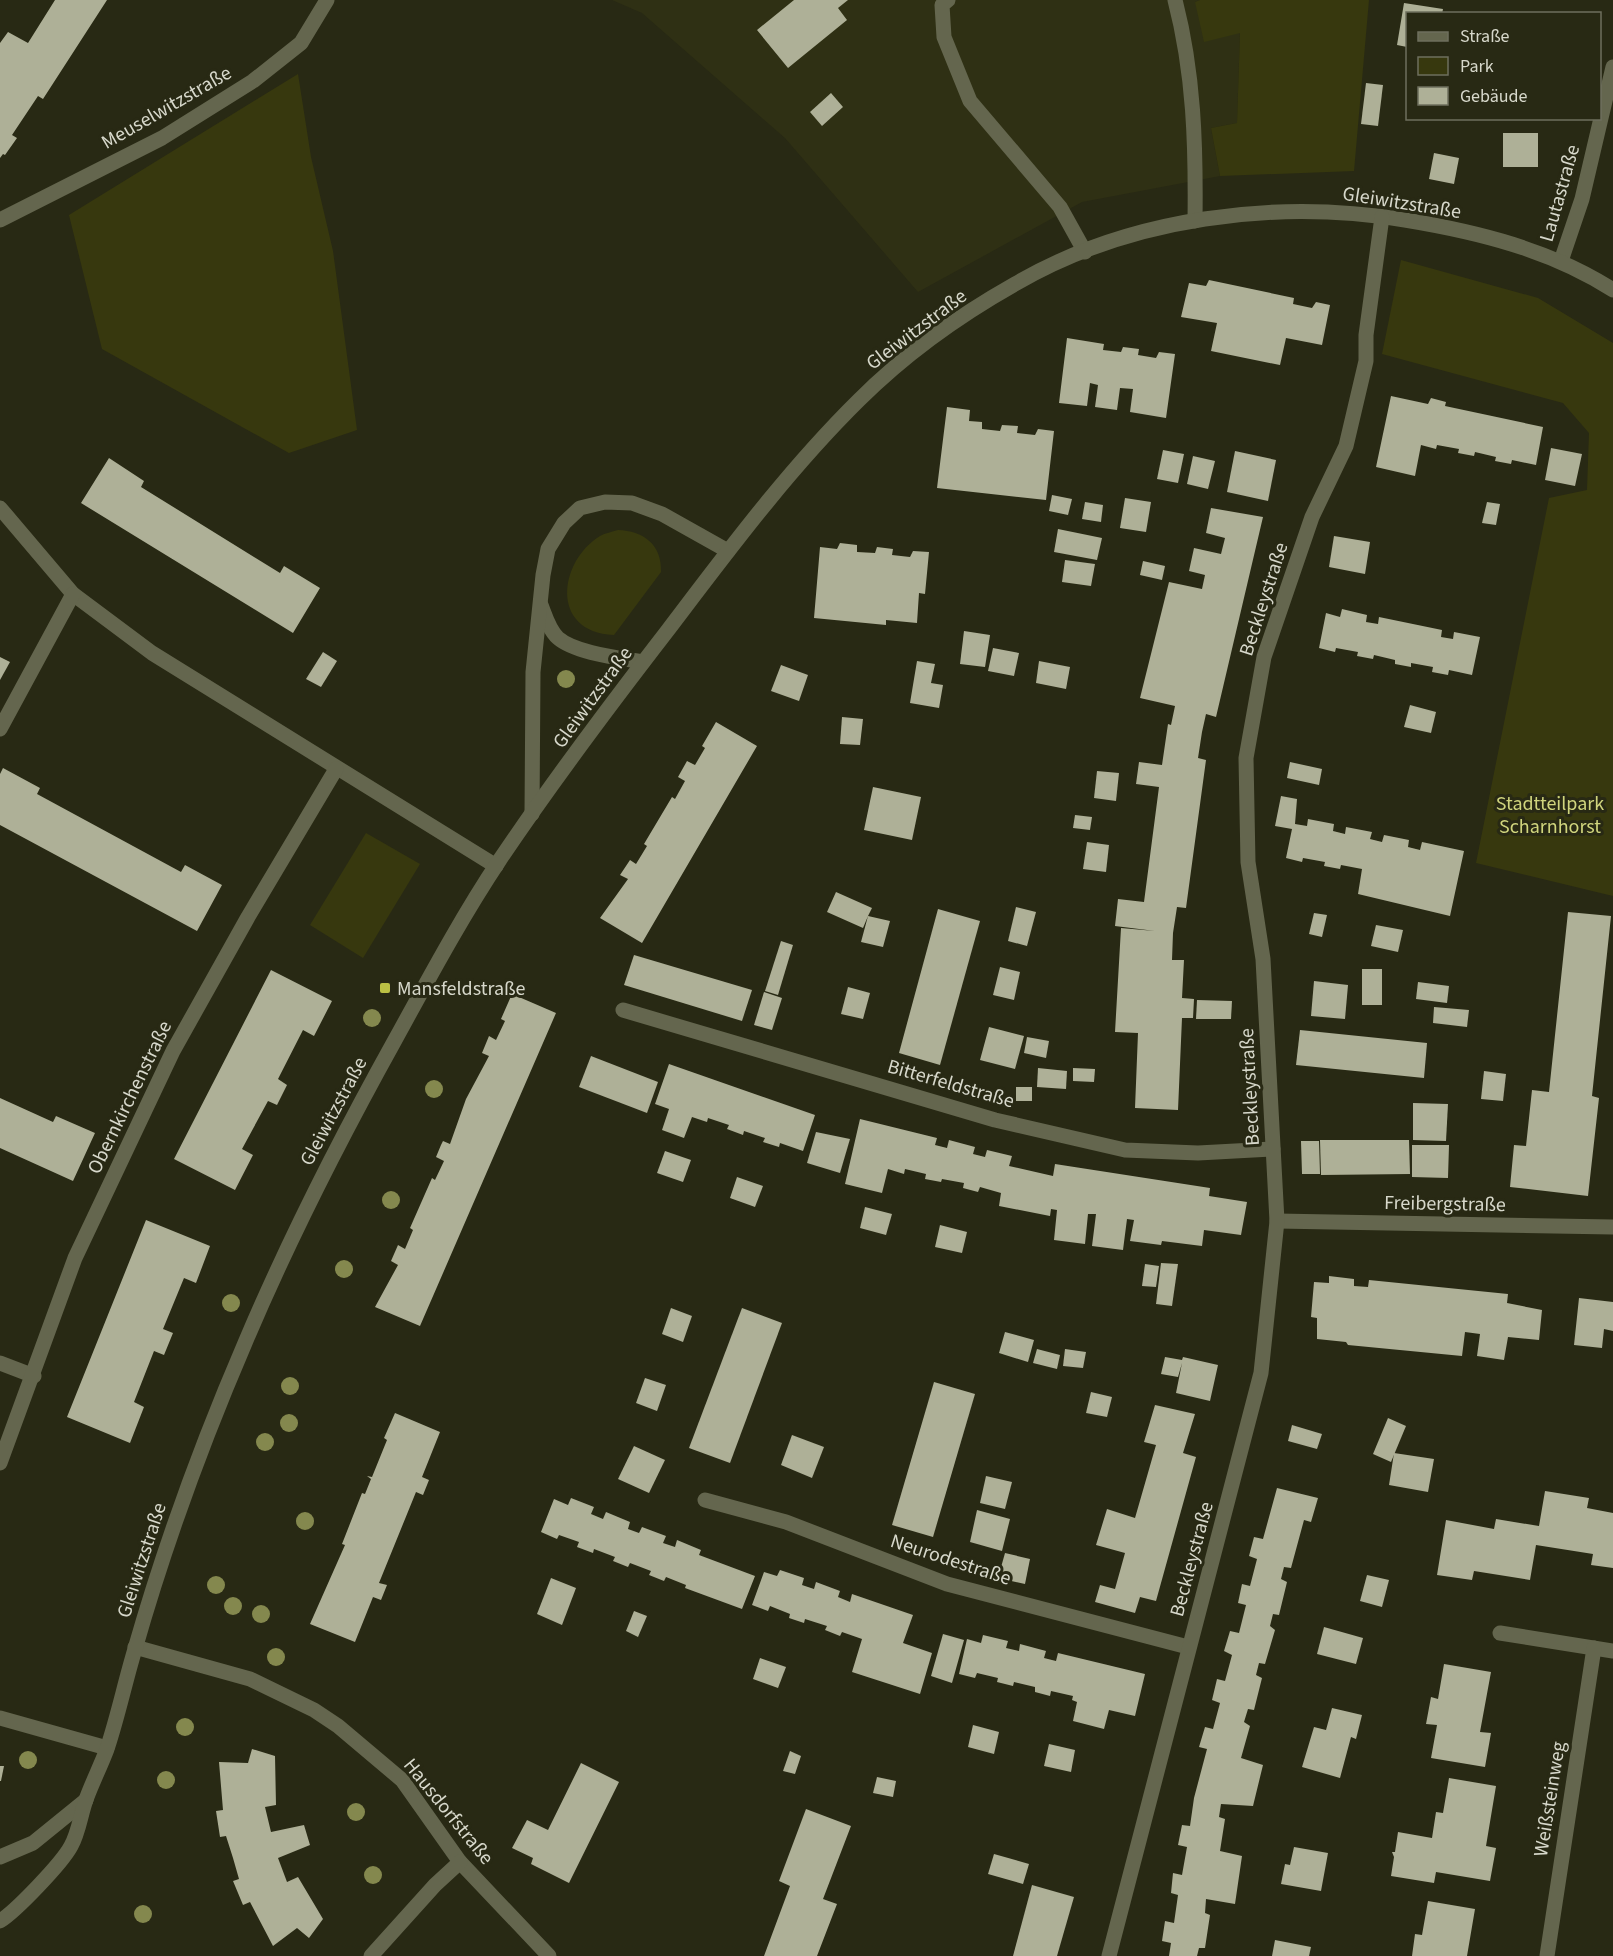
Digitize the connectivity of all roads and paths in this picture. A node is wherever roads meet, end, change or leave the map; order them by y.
1 (327, 0) edge
2 (948, 0) edge
3 (1175, 0) edge
4 (1613, 67) edge
5 (1601, 118) edge
6 (1601, 120) edge
7 (1382, 216) junction
8 (0, 220) edge
9 (1195, 221) junction
10 (1084, 252) junction
11 (1561, 261) junction
12 (1613, 290) edge
13 (0, 508) edge
14 (728, 551) junction
15 (73, 594) junction
16 (540, 602) junction
17 (643, 663) junction
18 (0, 729) edge
19 (336, 769) junction
20 (532, 814) junction
21 (496, 866) junction
22 (623, 1010) dead end
23 (1273, 1149) junction
24 (1277, 1221) junction
25 (1613, 1227) edge
26 (0, 1363) edge
27 (34, 1376) junction
28 (0, 1463) edge
29 (705, 1500) dead end
30 (1500, 1633) dead end
31 (135, 1647) junction
32 (1188, 1647) junction
33 (1594, 1648) junction
34 (1613, 1651) edge
35 (0, 1718) edge
36 (107, 1748) junction
37 (86, 1800) junction
38 (0, 1857) edge
39 (460, 1862) junction
40 (0, 1921) edge
41 (371, 1956) edge
42 (549, 1956) edge
43 (1109, 1956) edge
44 (1547, 1956) edge

1 - 8 street, Meuselwitzstraße
2 - 10 street
3 - 9 street
4 - 5 street, Lautastraße
6 - 11 street, Lautastraße
7 - 9 street, Gleiwitzstraße
7 - 11 street, Gleiwitzstraße
7 - 23 street, Beckleystraße
9 - 10 street, Gleiwitzstraße
10 - 14 street, Gleiwitzstraße
11 - 12 street, Gleiwitzstraße
13 - 15 street
14 - 16 street
14 - 17 street, Gleiwitzstraße
15 - 18 street
15 - 19 street
16 - 17 street
16 - 20 street
17 - 20 street, Gleiwitzstraße
19 - 21 street
19 - 27 street, Obernkirchenstraße
20 - 21 street, Gleiwitzstraße
21 - 31 street, Gleiwitzstraße
22 - 23 street, Bitterfeldstraße
23 - 24 street, Beckleystraße
24 - 25 street, Freibergstraße
24 - 32 street, Beckleystraße
26 - 27 street
27 - 28 street, Obernkirchenstraße
29 - 32 street, Neurodestraße
30 - 33 street
31 - 36 street, Gleiwitzstraße
31 - 39 street, Hausdorfstraße
32 - 43 street, Beckleystraße
33 - 34 street
33 - 44 street, Weißsteinweg
35 - 36 street
36 - 37 street, Gleiwitzstraße
37 - 38 street, Gleiwitzstraße
37 - 40 street, Gleiwitzstraße
39 - 41 street
39 - 42 street, Hausdorfstraße

